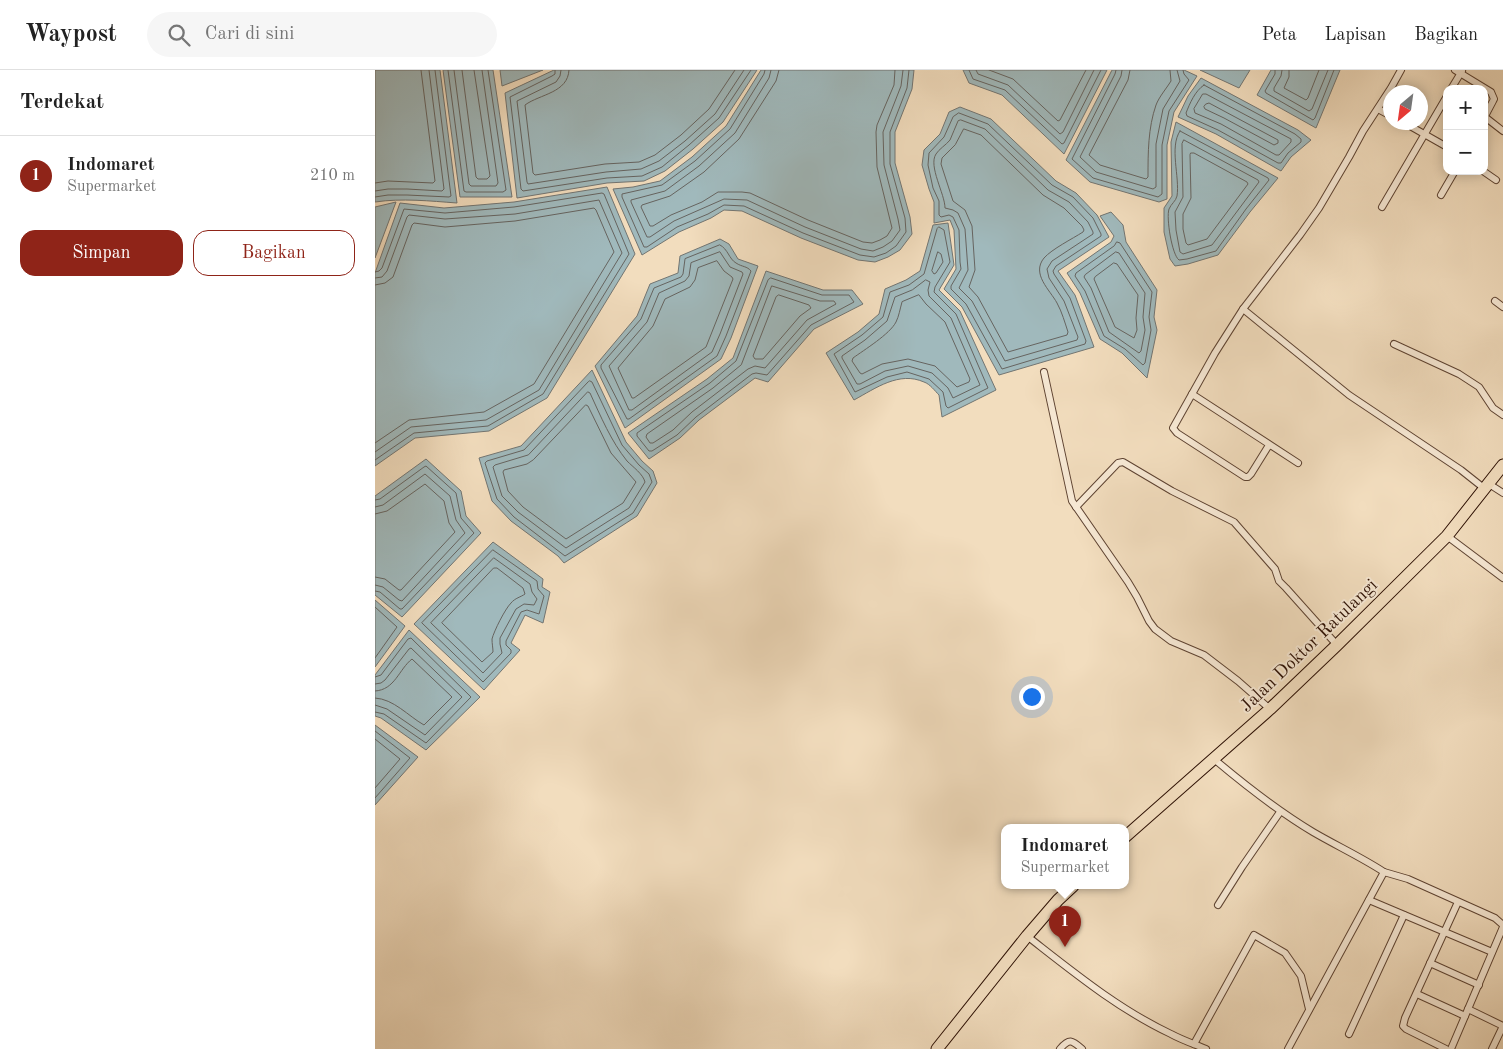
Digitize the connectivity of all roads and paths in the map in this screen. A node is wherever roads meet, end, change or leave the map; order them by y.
1 (1401, 70) edge
2 (1459, 71) edge
3 (1453, 85) edge
4 (1480, 85) edge
5 (1488, 90) edge
6 (1443, 103) edge
7 (1378, 109) junction
8 (1383, 112) edge
9 (1488, 112) edge
10 (1488, 120) edge
11 (1417, 130) edge
12 (1503, 131) edge
13 (1424, 134) junction
14 (1443, 145) edge
15 (1488, 174) edge
16 (1453, 175) edge
17 (1496, 180) dead end
18 (1441, 195) dead end
19 (1382, 208) dead end
20 (1495, 301) dead end
21 (1503, 307) edge
22 (1243, 308) junction
23 (1394, 344) dead end
24 (1044, 372) dead end
25 (1192, 394) junction
26 (1503, 415) edge
27 (1269, 445) junction
28 (1298, 463) dead end
29 (1503, 465) edge
30 (1487, 486) junction
31 (1503, 493) edge
32 (1076, 507) junction
33 (1447, 536) junction
34 (1503, 578) edge
35 (1337, 645) junction
36 (1269, 709) junction
37 (1214, 759) junction
38 (1280, 812) junction
39 (1129, 833) edge
40 (1384, 872) junction
41 (1070, 889) edge
42 (1369, 900) junction
43 (1458, 902) junction
44 (1218, 905) dead end
45 (1404, 915) junction
46 (1503, 926) edge
47 (1444, 932) junction
48 (1027, 936) junction
49 (1492, 952) junction
50 (1430, 963) junction
51 (1479, 985) junction
52 (1417, 994) junction
53 (1309, 1009) junction
54 (1467, 1013) junction
55 (1503, 1026) edge
56 (1349, 1034) dead end
57 (1194, 1044) junction
58 (937, 1049) edge
59 (1060, 1049) edge
60 (1082, 1049) edge
61 (1206, 1049) edge
62 (1288, 1049) edge
63 (1446, 1049) edge
64 (1451, 1049) edge
65 (1492, 1049) edge

1 - 7 street
2 - 3 street
2 - 4 street
5 - 9 street
6 - 13 street
7 - 8 street
7 - 22 street
10 - 12 street
11 - 13 street
13 - 14 street
13 - 19 street
15 - 17 street
16 - 18 street
20 - 21 street
22 - 25 street
22 - 30 street
23 - 26 street
24 - 32 street
25 - 27 street
25 - 27 street
27 - 28 street
29 - 30 highway, Jalan Doktor Ratulangi
30 - 31 street
30 - 33 highway, Jalan Doktor Ratulangi
32 - 35 street
32 - 36 street
33 - 34 street
33 - 35 highway, Jalan Doktor Ratulangi
35 - 36 highway, Jalan Doktor Ratulangi
36 - 37 highway, Jalan Doktor Ratulangi
37 - 38 street
37 - 39 highway, Jalan Doktor Ratulangi
38 - 40 street
38 - 44 street
40 - 42 street
40 - 43 street
41 - 48 highway
42 - 45 street
42 - 53 street
43 - 46 street
43 - 47 street
45 - 47 street
45 - 56 street
46 - 49 street
47 - 49 street
47 - 50 street
48 - 57 street
48 - 58 highway
49 - 51 street
50 - 51 street
50 - 52 street
51 - 54 street
52 - 54 street
52 - 63 street
53 - 57 street
53 - 62 street
54 - 55 street
54 - 64 street
55 - 65 street
57 - 61 street
59 - 60 street

